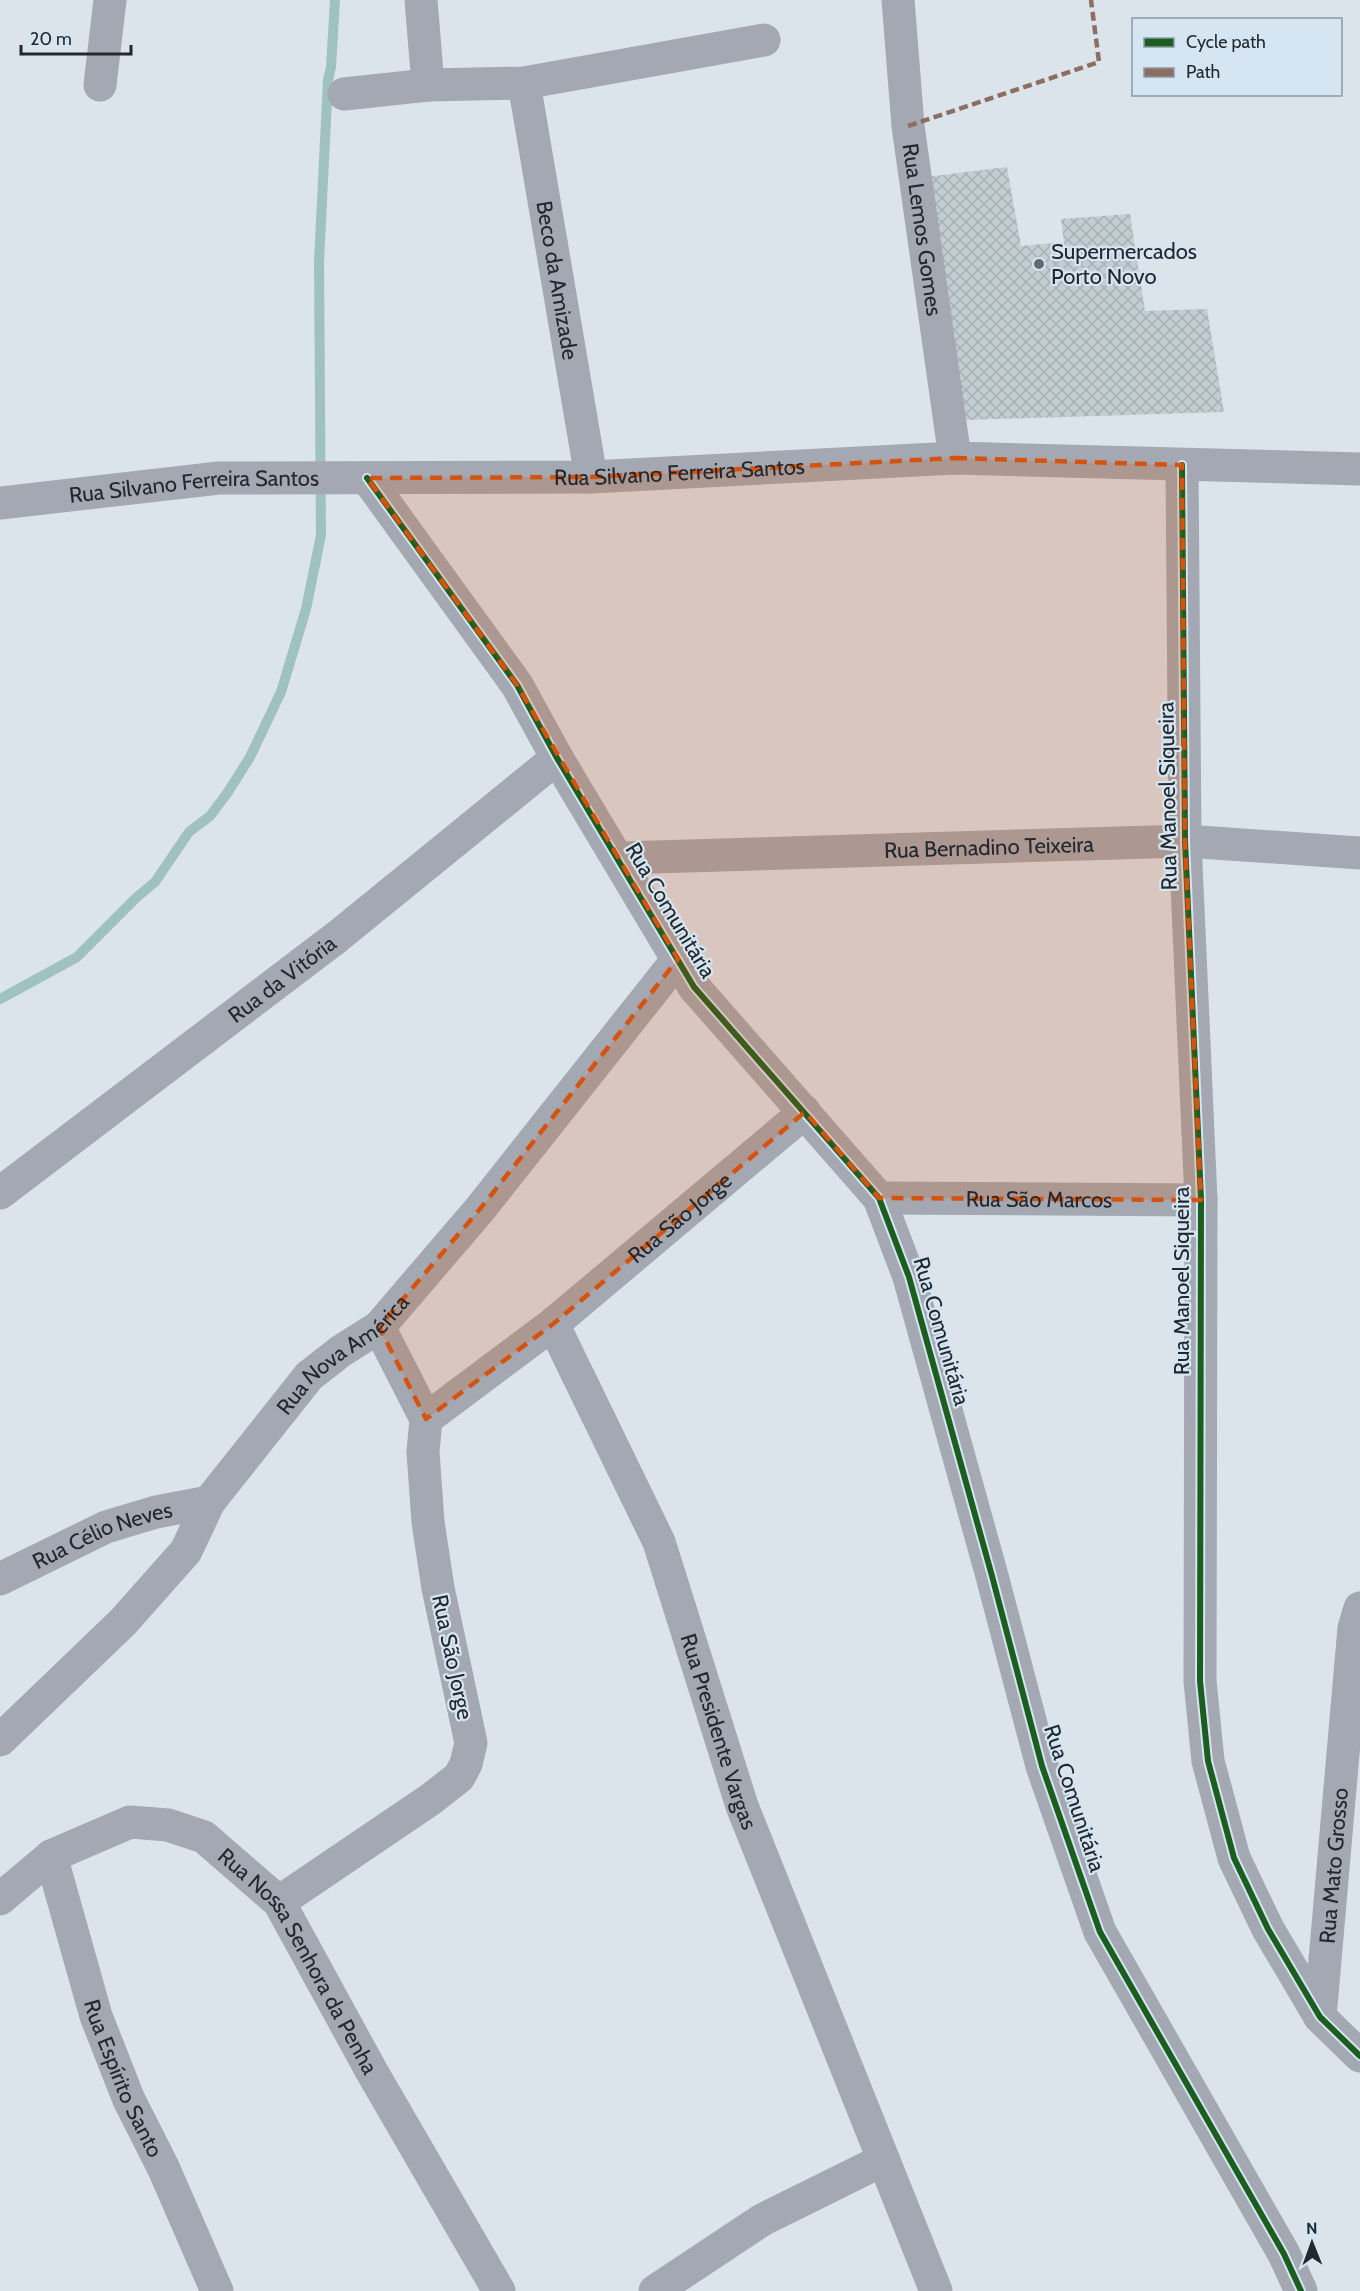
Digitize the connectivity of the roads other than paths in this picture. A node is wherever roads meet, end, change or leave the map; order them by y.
1 (110, 0) edge
2 (421, 0) edge
3 (898, 0) edge
4 (764, 40) dead end
5 (524, 83) junction
6 (100, 85) dead end
7 (428, 85) junction
8 (344, 94) dead end
9 (955, 458) junction
10 (1182, 465) junction
11 (1360, 469) edge
12 (591, 477) junction
13 (367, 478) junction
14 (0, 503) edge
15 (557, 758) junction
16 (1185, 841) junction
17 (1360, 853) edge
18 (619, 858) junction
19 (678, 959) junction
20 (805, 1112) junction
21 (0, 1193) edge
22 (879, 1198) junction
23 (1201, 1200) junction
24 (553, 1324) junction
25 (379, 1327) junction
26 (426, 1419) junction
27 (209, 1502) junction
28 (0, 1579) edge
29 (1360, 1608) edge
30 (0, 1740) edge
31 (51, 1856) junction
32 (0, 1899) edge
33 (279, 1902) junction
34 (1320, 2017) junction
35 (1360, 2056) edge
36 (883, 2160) junction
37 (217, 2291) edge
38 (499, 2291) edge
39 (655, 2291) edge
40 (936, 2291) edge
41 (1301, 2291) edge

1 - 6 street
2 - 7 street
3 - 9 street, Rua Lemos Gomes
4 - 5 street
5 - 7 street
5 - 12 street, Beco da Amizade
7 - 8 street
9 - 10 street, Rua Silvano Ferreira Santos
9 - 12 street, Rua Silvano Ferreira Santos
10 - 11 street, Rua Silvano Ferreira Santos
10 - 16 street, Rua Manoel Siqueira
12 - 13 street, Rua Silvano Ferreira Santos
13 - 14 street, Rua Silvano Ferreira Santos
13 - 15 street, Rua Comunitária
15 - 18 street, Rua Comunitária
15 - 21 street, Rua da Vitória
16 - 17 street, Rua Bernadino Teixeira
16 - 18 street, Rua Bernadino Teixeira
16 - 23 street, Rua Manoel Siqueira
18 - 19 street, Rua Comunitária
19 - 20 street, Rua Comunitária
19 - 25 street, Rua Nova América
20 - 22 street, Rua Comunitária
20 - 24 street, Rua São Jorge
22 - 23 street, Rua São Marcos
22 - 41 street, Rua Comunitária
23 - 34 street, Rua Manoel Siqueira
24 - 26 street
24 - 36 street, Rua Presidente Vargas
25 - 26 street
25 - 27 street, Rua Nova América
26 - 33 street, Rua São Jorge
27 - 28 street, Rua Célio Neves
27 - 30 street, Rua Nova América
29 - 34 street, Rua Mato Grosso
31 - 32 street, Rua Nossa Senhora da Penha
31 - 33 street, Rua Nossa Senhora da Penha
31 - 37 street, Rua Espírito Santo
33 - 38 street, Rua Nossa Senhora da Penha
34 - 35 street, Rua Manoel Siqueira
36 - 39 street
36 - 40 street, Rua Presidente Vargas

